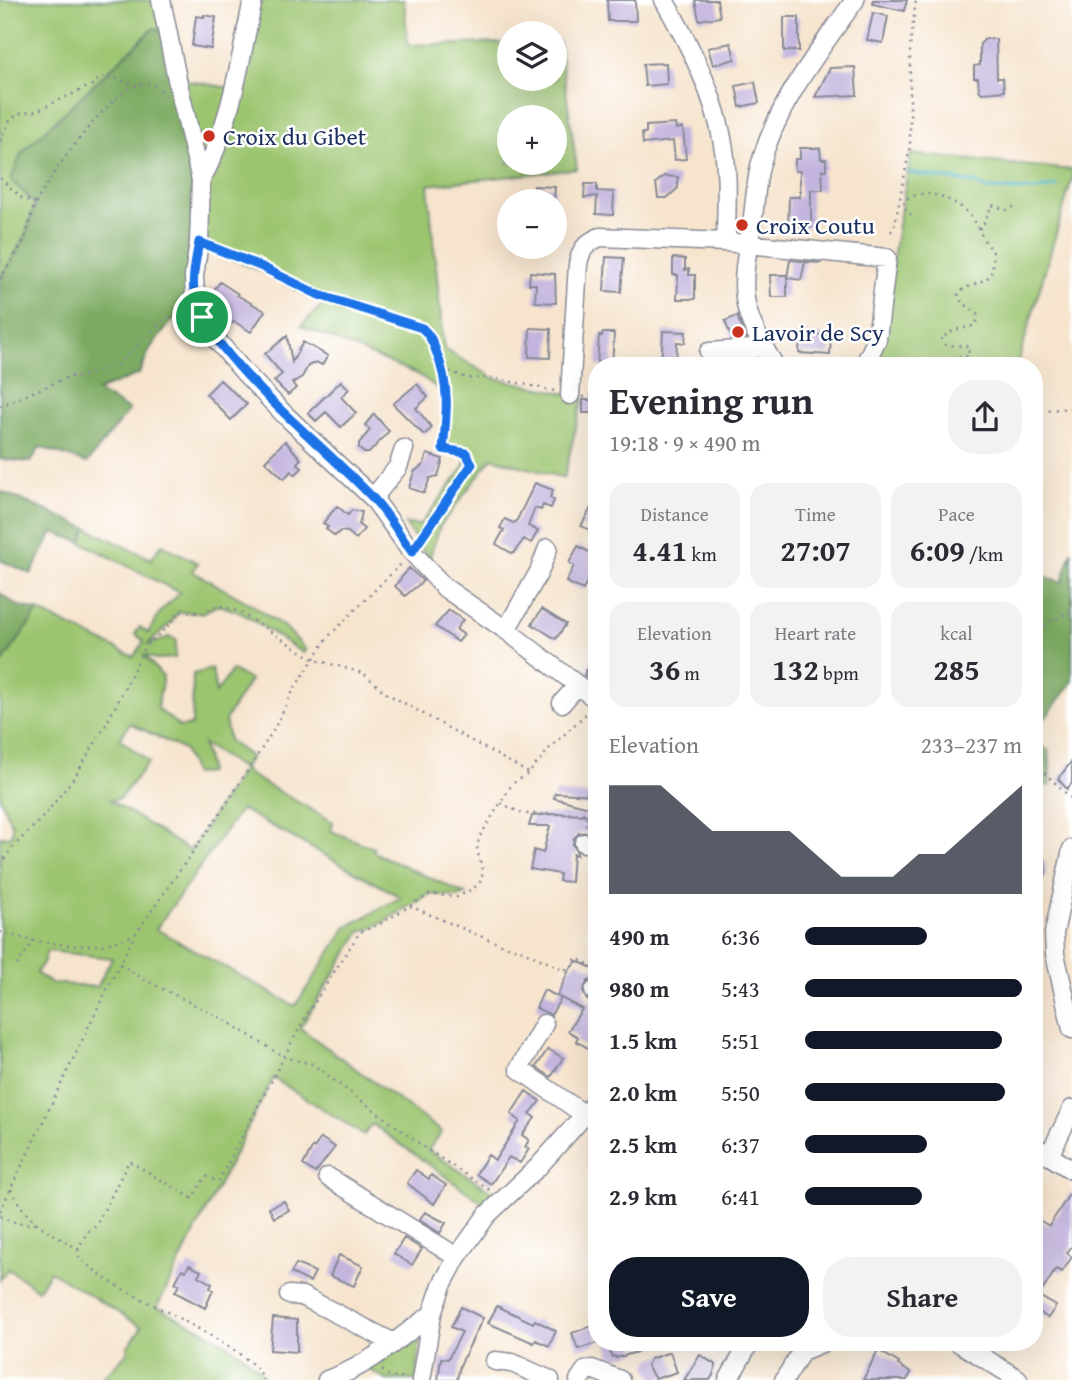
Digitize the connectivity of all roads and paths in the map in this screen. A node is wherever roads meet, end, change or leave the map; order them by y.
1 (161, 0) edge
2 (253, 0) edge
3 (664, 0) edge
4 (855, 0) edge
5 (916, 0) edge
6 (137, 85) junction
7 (167, 100) dead end
8 (0, 141) edge
9 (0, 178) edge
10 (201, 180) junction
11 (35, 203) junction
12 (901, 206) junction
13 (1016, 206) dead end
14 (911, 215) dead end
15 (979, 229) junction
16 (891, 232) dead end
17 (199, 242) junction
18 (726, 242) junction
19 (748, 243) junction
20 (0, 279) edge
21 (198, 307) junction
22 (762, 345) junction
23 (709, 352) dead end
24 (769, 357) edge
25 (868, 357) edge
26 (968, 357) edge
27 (443, 369) junction
28 (570, 395) junction
29 (588, 396) edge
30 (0, 406) edge
31 (1072, 408) edge
32 (1043, 410) edge
33 (404, 449) dead end
34 (373, 498) junction
35 (548, 548) dead end
36 (412, 552) junction
37 (1072, 611) edge
38 (1043, 628) edge
39 (506, 630) junction
40 (313, 659) junction
41 (588, 665) edge
42 (577, 686) junction
43 (588, 699) edge
44 (570, 708) joint
45 (588, 711) edge
46 (583, 717) junction
47 (1043, 772) edge
48 (529, 773) junction
49 (1072, 799) edge
50 (501, 803) junction
51 (588, 833) edge
52 (1072, 849) edge
53 (0, 865) edge
54 (410, 906) junction
55 (0, 932) edge
56 (136, 933) junction
57 (33, 942) junction
58 (120, 964) junction
59 (588, 964) edge
60 (17, 965) dead end
61 (544, 1024) dead end
62 (1072, 1029) edge
63 (284, 1057) junction
64 (1072, 1110) edge
65 (588, 1112) edge
66 (585, 1115) junction
67 (1043, 1150) edge
68 (1043, 1152) edge
69 (1072, 1170) edge
70 (328, 1177) dead end
71 (11, 1189) junction
72 (503, 1199) junction
73 (0, 1211) edge
74 (0, 1216) edge
75 (36, 1223) junction
76 (78, 1249) junction
77 (457, 1257) junction
78 (289, 1296) dead end
79 (432, 1314) junction
80 (394, 1343) junction
81 (745, 1351) edge
82 (798, 1351) edge
83 (972, 1351) edge
84 (373, 1360) junction
85 (495, 1361) dead end
86 (416, 1374) edge
87 (263, 1380) edge
88 (327, 1380) edge
89 (550, 1380) edge
90 (579, 1380) edge
91 (620, 1380) edge
92 (728, 1380) edge
93 (784, 1380) edge
94 (1018, 1380) edge

1 - 10 street
2 - 10 street
3 - 18 street
4 - 19 street
5 - 12 path
6 - 7 path
6 - 8 path
6 - 11 path
9 - 11 path
10 - 17 street
11 - 20 path
12 - 14 path
12 - 15 path
12 - 16 path
13 - 15 path
15 - 26 path
17 - 21 street
17 - 27 path
18 - 19 street
18 - 28 street
19 - 22 street
19 - 25 street
21 - 30 path
21 - 34 street
22 - 23 street
22 - 24 street
27 - 28 path
27 - 36 path
28 - 29 path
31 - 32 path
33 - 34 street
34 - 36 street
35 - 39 street
36 - 39 street
36 - 40 path
37 - 38 path
39 - 42 street
40 - 48 path
40 - 53 path
40 - 56 path
41 - 42 path
42 - 43 street
42 - 44 street
44 - 46 path
45 - 46 path
46 - 48 path
47 - 49 path
48 - 50 path
50 - 51 path
50 - 54 path
52 - 62 street
54 - 59 path
54 - 63 path
55 - 57 path
56 - 57 path
56 - 58 path
57 - 60 path
58 - 63 path
58 - 71 path
61 - 66 street
63 - 72 path
63 - 76 path
64 - 67 street
65 - 66 street
66 - 72 street
68 - 69 street
70 - 77 street
71 - 73 path
71 - 75 path
72 - 77 street
74 - 75 path
75 - 76 path
76 - 87 path
77 - 79 street
78 - 80 street
79 - 80 street
79 - 86 street
80 - 84 street
81 - 92 street
82 - 93 street
83 - 94 street
84 - 86 path
84 - 88 street
85 - 89 street
90 - 91 street

